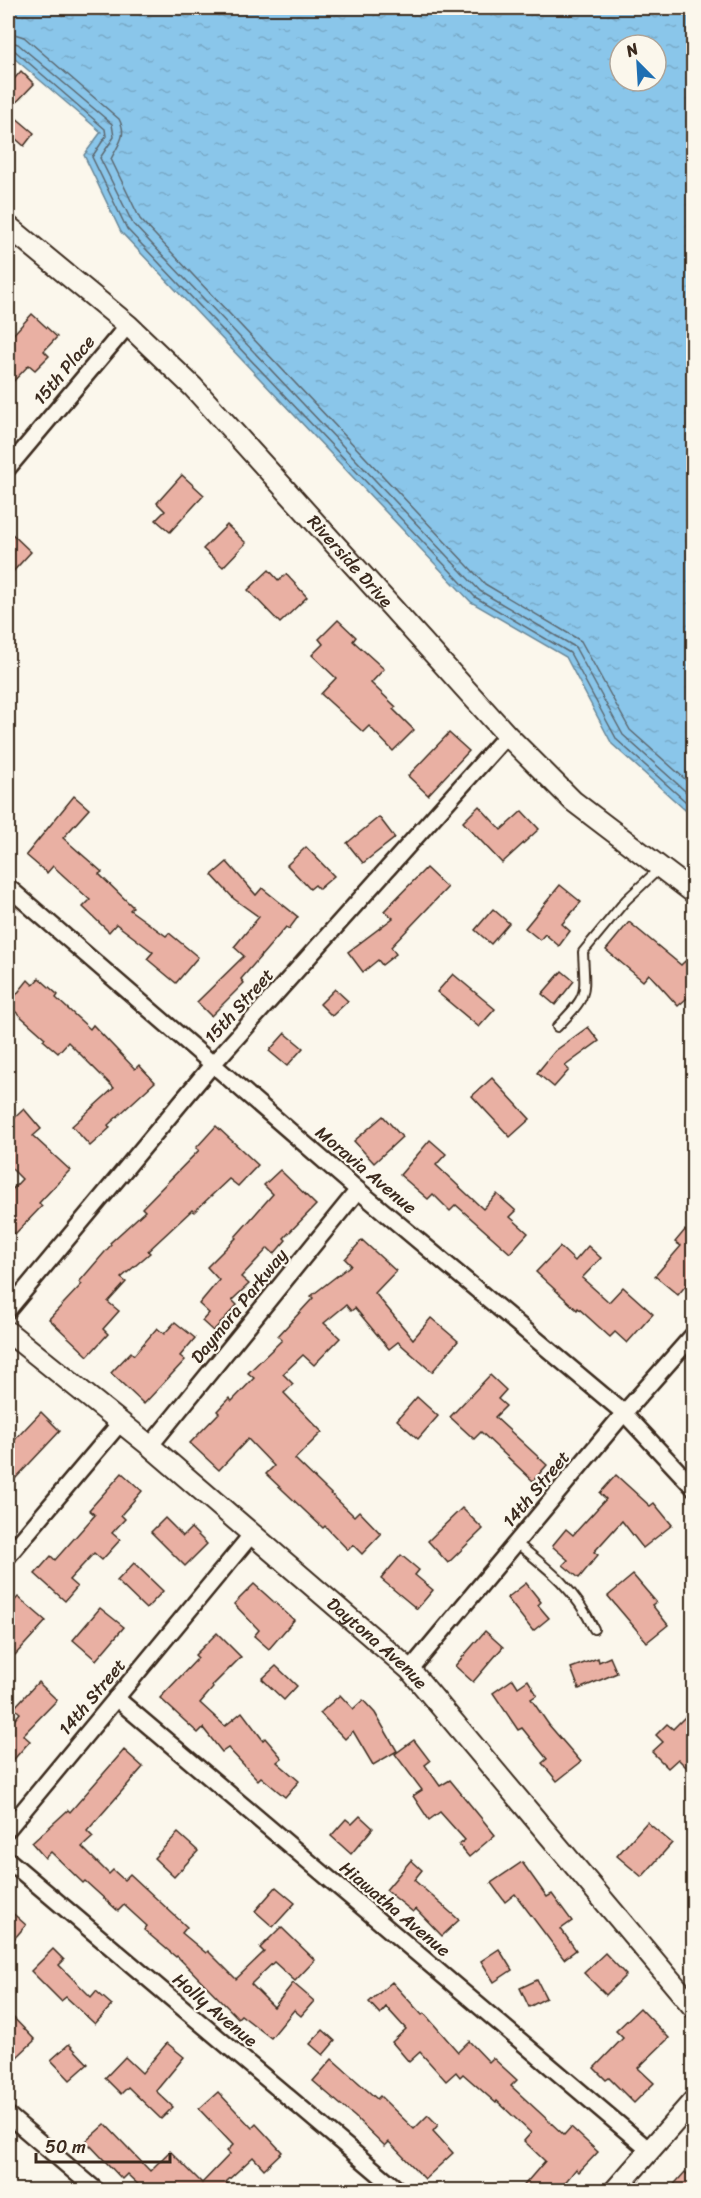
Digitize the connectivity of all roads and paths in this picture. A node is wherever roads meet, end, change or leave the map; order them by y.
1 (8, 226) edge
2 (128, 325) junction
3 (8, 468) edge
4 (507, 735) junction
5 (661, 867) junction
6 (8, 887) edge
7 (693, 893) edge
8 (557, 1027) dead end
9 (213, 1065) junction
10 (358, 1190) junction
11 (8, 1310) edge
12 (8, 1332) edge
13 (693, 1334) edge
14 (624, 1413) junction
15 (120, 1423) junction
16 (150, 1446) junction
17 (693, 1488) edge
18 (252, 1534) junction
19 (516, 1543) junction
20 (8, 1556) edge
21 (594, 1629) dead end
22 (410, 1670) junction
23 (116, 1698) junction
24 (8, 1830) edge
25 (8, 1860) edge
26 (693, 2007) edge
27 (693, 2100) edge
28 (8, 2115) edge
29 (649, 2150) junction
30 (96, 2190) edge
31 (398, 2190) edge
32 (615, 2190) edge

1 - 2 street, Riverside Drive
2 - 3 street, 15th Place
2 - 4 street, Riverside Drive
4 - 5 street, Riverside Drive
4 - 9 street, 15th Street
5 - 7 street, Riverside Drive
5 - 8 lane
6 - 9 street, Moravia Avenue
9 - 10 street, Moravia Avenue
9 - 11 street, 15th Street
10 - 14 street, Moravia Avenue
10 - 16 street, Daymora Parkway
12 - 15 street, Daytona Avenue
13 - 14 street, 14th Street
14 - 17 street, Moravia Avenue
14 - 19 street, 14th Street
15 - 16 street, Daytona Avenue
15 - 20 street
16 - 18 street, Daytona Avenue
18 - 22 street, Daytona Avenue
18 - 23 street, 14th Street
19 - 21 lane
19 - 22 street, 14th Street
22 - 26 street, Daytona Avenue
23 - 24 street, 14th Street
23 - 29 street, Hiawatha Avenue
25 - 31 street, Holly Avenue
27 - 29 street
28 - 30 street
29 - 32 street

